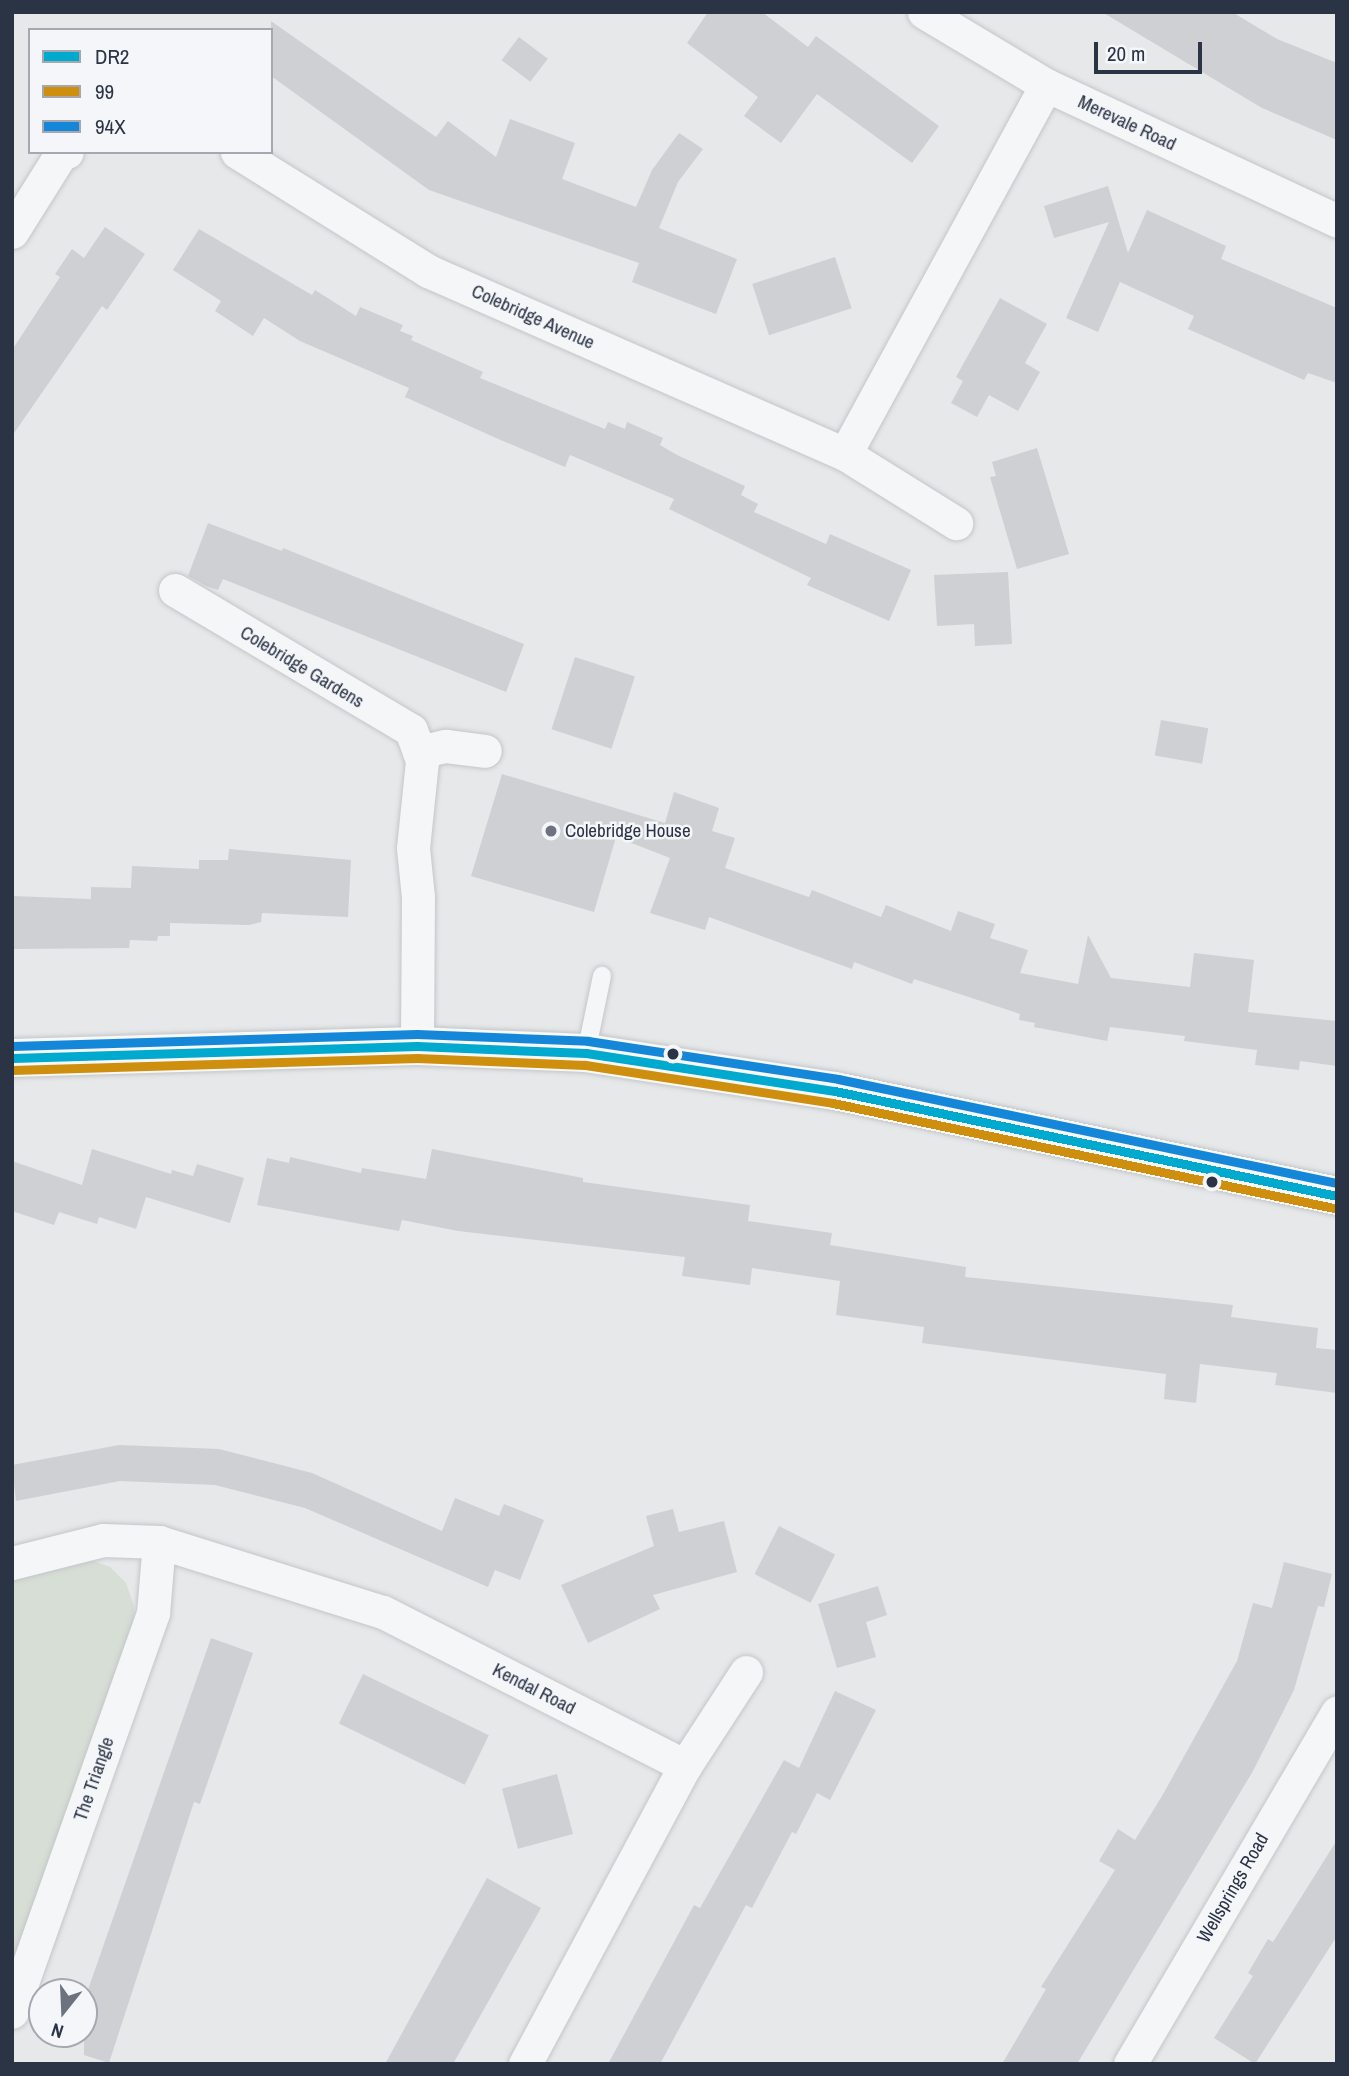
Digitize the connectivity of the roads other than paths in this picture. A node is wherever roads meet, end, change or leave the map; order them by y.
1 (923, 12) edge
2 (1046, 85) junction
3 (61, 154) edge
4 (240, 154) edge
5 (1337, 221) edge
6 (12, 232) edge
7 (845, 454) junction
8 (956, 523) dead end
9 (175, 590) dead end
10 (485, 751) dead end
11 (419, 752) junction
12 (602, 976) dead end
13 (417, 1046) junction
14 (586, 1053) junction
15 (12, 1058) edge
16 (1337, 1196) edge
17 (159, 1542) junction
18 (12, 1563) edge
19 (746, 1672) dead end
20 (1337, 1712) edge
21 (685, 1766) junction
22 (12, 2012) edge
23 (525, 2064) edge
24 (1130, 2064) edge

1 - 2 street, Merevale Road
2 - 5 street, Merevale Road
2 - 7 street
3 - 6 street
4 - 7 street, Colebridge Avenue
7 - 8 street, Colebridge Avenue
9 - 11 street, Colebridge Gardens
10 - 11 street
11 - 13 street
12 - 14 lane
13 - 14 main road
13 - 15 main road
14 - 16 main road
17 - 18 street
17 - 21 street, Kendal Road
17 - 22 street, The Triangle
19 - 21 street
20 - 24 street, Wellsprings Road
21 - 23 street

